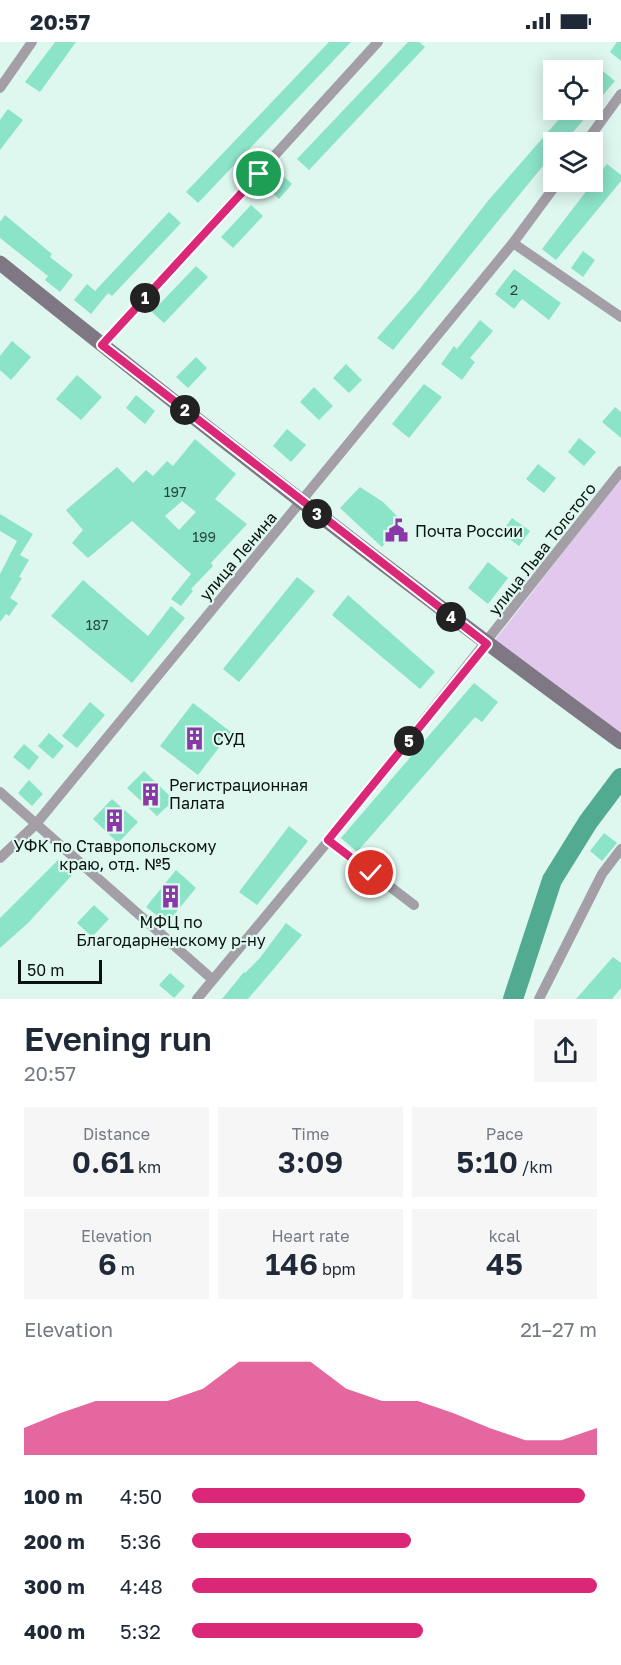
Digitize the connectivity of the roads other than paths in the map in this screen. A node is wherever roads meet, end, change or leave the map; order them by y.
1 (32, 42) edge
2 (378, 42) edge
3 (0, 88) edge
4 (621, 94) edge
5 (593, 132) edge
6 (551, 192) edge
7 (513, 243) junction
8 (0, 263) edge
9 (621, 316) edge
10 (102, 345) junction
11 (621, 471) edge
12 (302, 502) junction
13 (487, 644) junction
14 (621, 742) edge
15 (0, 792) edge
16 (36, 824) junction
17 (328, 840) junction
18 (621, 849) edge
19 (0, 858) edge
20 (414, 905) dead end
21 (212, 979) junction
22 (197, 999) edge
23 (539, 999) edge

1 - 3 street
2 - 10 street
4 - 5 street
6 - 7 street, улица Ленина
7 - 9 street
7 - 12 street, улица Ленина
8 - 10 main road
10 - 12 main road
11 - 13 street, улица Льва Толстого
12 - 13 main road
12 - 16 street, улица Ленина
13 - 14 main road
13 - 17 street, улица Льва Толстого
15 - 16 street
16 - 19 street, улица Ленина
16 - 21 street
17 - 20 street
17 - 21 street, улица Льва Толстого
18 - 23 street
21 - 22 street, улица Льва Толстого

